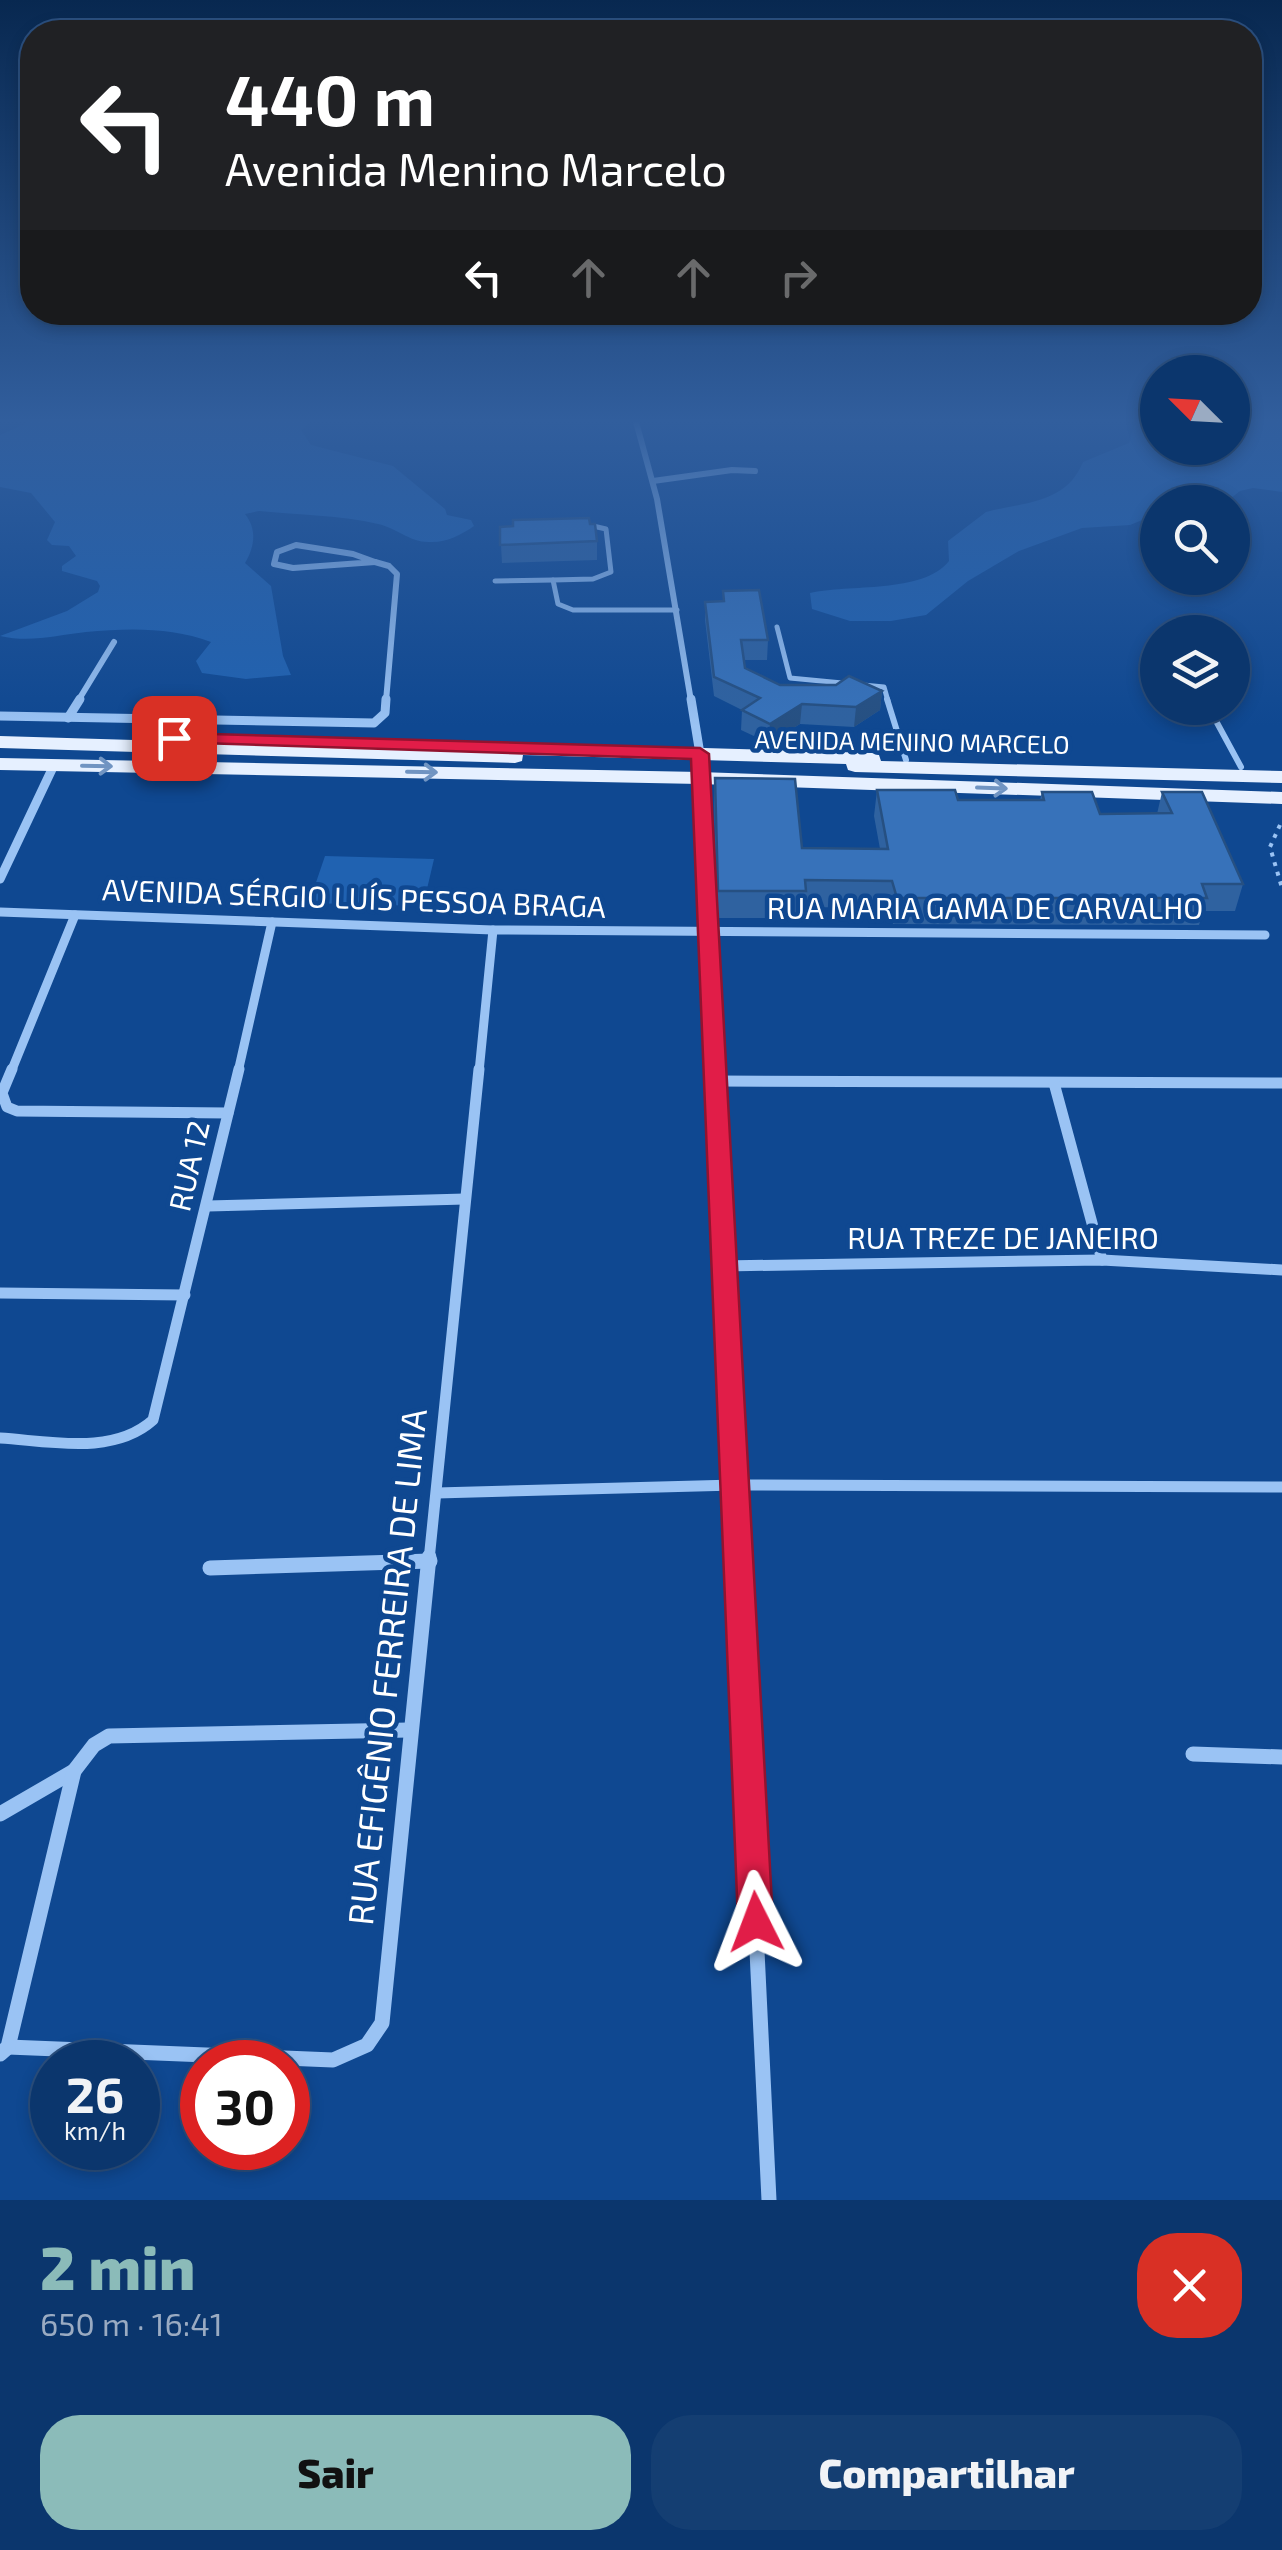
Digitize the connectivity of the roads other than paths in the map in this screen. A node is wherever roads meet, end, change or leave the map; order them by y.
1 (661, 521) edge
2 (567, 524) edge
3 (375, 562) junction
4 (553, 580) junction
5 (495, 582) dead end
6 (677, 610) junction
7 (777, 627) dead end
8 (114, 642) dead end
9 (68, 718) junction
10 (172, 720) junction
11 (1218, 725) edge
12 (2, 731) edge
13 (210, 739) junction
14 (906, 760) junction
15 (0, 764) edge
16 (700, 764) junction
17 (54, 765) junction
18 (862, 766) junction
19 (1241, 766) junction
20 (1282, 768) edge
21 (1282, 777) edge
22 (949, 786) junction
23 (1282, 798) edge
24 (0, 879) edge
25 (0, 912) edge
26 (74, 916) junction
27 (272, 922) junction
28 (492, 930) junction
29 (706, 933) junction
30 (1265, 935) dead end
31 (716, 1081) junction
32 (1054, 1082) junction
33 (1282, 1083) edge
34 (228, 1112) junction
35 (465, 1199) junction
36 (208, 1206) junction
37 (1102, 1260) junction
38 (723, 1266) junction
39 (1282, 1270) edge
40 (0, 1293) edge
41 (185, 1295) junction
42 (0, 1438) edge
43 (735, 1485) junction
44 (1282, 1487) edge
45 (438, 1493) junction
46 (430, 1561) junction
47 (210, 1568) dead end
48 (409, 1730) junction
49 (1194, 1754) dead end
50 (1282, 1757) edge
51 (74, 1771) junction
52 (0, 1814) edge
53 (4, 2051) edge
54 (769, 2200) edge

1 - 6 street
2 - 4 lane
3 - 3 street
3 - 10 street
4 - 5 lane
4 - 6 lane
6 - 16 street
7 - 14 lane
8 - 9 street
9 - 10 street
9 - 12 street
10 - 13 main road
11 - 19 lane
12 - 13 main road, AVENIDA MENINO MARCELO
12 - 16 main road, AVENIDA MENINO MARCELO
13 - 16 main road, AVENIDA MENINO MARCELO
14 - 16 main road, AVENIDA MENINO MARCELO
14 - 19 main road, AVENIDA MENINO MARCELO
15 - 17 main road
17 -> 16 main road
16 - 18 main road, AVENIDA MENINO MARCELO
16 - 22 main road
16 - 29 street
17 - 24 street
18 - 21 main road, AVENIDA MENINO MARCELO
18 - 22 main road
19 - 20 main road, AVENIDA MENINO MARCELO
22 -> 23 main road
25 - 26 street, AVENIDA SÉRGIO LUÍS PESSOA BRAGA
26 - 27 street, AVENIDA SÉRGIO LUÍS PESSOA BRAGA
26 - 34 street
27 - 28 street, AVENIDA SÉRGIO LUÍS PESSOA BRAGA
27 - 34 street, RUA 12
28 - 29 street, AVENIDA SÉRGIO LUÍS PESSOA BRAGA
28 - 35 street, RUA EFIGÊNIO FERREIRA DE LIMA
29 - 30 street, RUA MARIA GAMA DE CARVALHO
29 - 31 street
31 - 32 street
31 - 38 street
32 - 33 street
32 - 37 street
34 - 36 street, RUA 12
35 - 36 street
35 - 45 street, RUA EFIGÊNIO FERREIRA DE LIMA
36 - 41 street, RUA 12
37 - 38 street, RUA TREZE DE JANEIRO
37 - 39 street, RUA TREZE DE JANEIRO
38 - 43 street
40 - 41 street
41 - 42 street, RUA 12
43 - 44 street
43 - 45 street
43 - 54 street
45 - 46 street, RUA EFIGÊNIO FERREIRA DE LIMA
46 - 47 street
46 - 48 street, RUA EFIGÊNIO FERREIRA DE LIMA
48 - 51 street
48 - 53 street, RUA EFIGÊNIO FERREIRA DE LIMA
49 - 50 street
51 - 52 street
51 - 53 street

